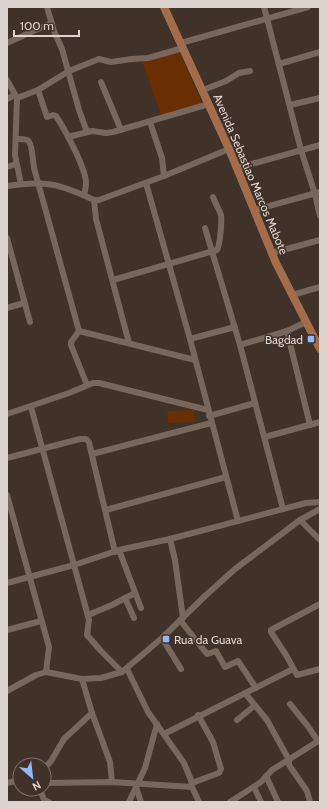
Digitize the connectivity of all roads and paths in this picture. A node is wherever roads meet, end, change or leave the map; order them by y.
1 (47, 7) edge
2 (164, 7) edge
3 (264, 7) edge
4 (308, 7) edge
5 (267, 18) junction
6 (51, 23) junction
7 (7, 43) edge
8 (182, 46) junction
9 (320, 52) edge
10 (279, 64) junction
11 (250, 71) dead end
12 (69, 72) junction
13 (7, 80) edge
14 (101, 82) dead end
15 (38, 90) junction
16 (203, 90) junction
17 (16, 97) junction
18 (320, 98) edge
19 (7, 99) edge
20 (209, 104) junction
21 (290, 106) junction
22 (150, 122) junction
23 (121, 130) junction
24 (87, 132) junction
25 (68, 137) junction
26 (16, 139) junction
27 (320, 145) edge
28 (229, 149) junction
29 (301, 150) junction
30 (16, 164) junction
31 (7, 166) edge
32 (237, 168) junction
33 (164, 176) junction
34 (39, 182) junction
35 (146, 183) junction
36 (21, 184) junction
37 (7, 186) edge
38 (318, 193) edge
39 (84, 195) junction
40 (212, 197) dead end
41 (94, 200) junction
42 (254, 210) junction
43 (320, 216) edge
44 (205, 228) dead end
45 (7, 238) edge
46 (320, 240) edge
47 (211, 253) junction
48 (272, 253) junction
49 (169, 264) junction
50 (113, 280) junction
51 (320, 287) edge
52 (292, 296) junction
53 (24, 303) junction
54 (7, 308) edge
55 (30, 322) dead end
56 (306, 322) junction
57 (235, 327) junction
58 (79, 331) junction
59 (287, 331) junction
60 (317, 336) edge
61 (190, 339) junction
62 (129, 343) junction
63 (240, 345) junction
64 (320, 348) edge
65 (195, 360) junction
66 (87, 385) junction
67 (255, 403) junction
68 (31, 406) junction
69 (209, 413) junction
70 (7, 414) edge
71 (320, 422) edge
72 (212, 423) junction
73 (310, 425) junction
74 (265, 437) junction
75 (43, 448) junction
76 (92, 454) junction
77 (7, 458) edge
78 (226, 477) junction
79 (7, 495) edge
80 (320, 502) edge
81 (283, 509) junction
82 (320, 509) edge
83 (106, 510) junction
84 (10, 517) edge
85 (300, 520) junction
86 (238, 521) junction
87 (170, 539) junction
88 (320, 540) edge
89 (117, 551) junction
90 (74, 565) junction
91 (29, 577) junction
92 (7, 583) edge
93 (135, 593) junction
94 (125, 598) junction
95 (320, 605) edge
96 (141, 608) dead end
97 (88, 615) junction
98 (134, 618) dead end
99 (182, 619) junction
100 (41, 621) junction
101 (7, 630) edge
102 (162, 638) junction
103 (180, 669) dead end
104 (293, 669) junction
105 (320, 669) edge
106 (125, 670) junction
107 (46, 672) junction
108 (82, 679) junction
109 (256, 688) junction
110 (7, 691) edge
111 (245, 693) junction
112 (290, 704) dead end
113 (254, 706) junction
114 (92, 713) junction
115 (198, 715) junction
116 (237, 720) dead end
117 (157, 724) junction
118 (164, 734) junction
119 (319, 741) edge
120 (52, 759) edge
121 (289, 760) junction
122 (266, 776) junction
123 (112, 782) junction
124 (52, 783) edge
125 (192, 785) junction
126 (137, 786) junction
127 (254, 787) junction
128 (129, 802) edge
129 (141, 802) edge
130 (199, 802) edge
131 (230, 802) edge
132 (261, 802) edge
133 (278, 802) edge
134 (310, 802) edge

1 - 6 street
2 - 8 main road, Avenida Sebastiao Marcos Mabote
3 - 5 street
4 - 5 street
5 - 8 street
5 - 10 street
6 - 7 street
6 - 12 street
8 - 12 street
8 - 16 main road, Avenida Sebastiao Marcos Mabote
9 - 10 street
10 - 21 street
11 - 16 street
12 - 15 street
12 - 24 street
13 - 17 street
14 - 23 street
15 - 17 street
15 - 25 street
16 - 20 main road, Avenida Sebastiao Marcos Mabote
17 - 19 street
17 - 26 street
18 - 21 street
20 - 22 street
20 - 28 main road, Avenida Sebastiao Marcos Mabote
21 - 29 street
22 - 23 street
22 - 33 street
23 - 24 street
24 - 25 street
25 - 39 street
26 - 30 street
26 - 34 street
27 - 29 street
28 - 32 main road, Avenida Sebastiao Marcos Mabote
28 - 33 street
29 - 32 street
29 - 38 street
30 - 31 street
30 - 36 street
32 - 42 main road, Avenida Sebastiao Marcos Mabote
33 - 35 street
34 - 36 street
34 - 39 street
34 - 58 street
35 - 41 street
35 - 49 street
36 - 37 street
38 - 42 street
38 - 43 street
39 - 41 street
40 - 47 street
41 - 50 street
42 - 48 main road, Avenida Sebastiao Marcos Mabote
44 - 47 street
45 - 53 street
46 - 48 street
47 - 49 street
47 - 57 street
48 - 52 main road, Avenida Sebastiao Marcos Mabote
49 - 50 street
49 - 61 street
50 - 62 street
51 - 52 street
52 - 56 main road, Avenida Sebastiao Marcos Mabote
53 - 54 street
53 - 55 street
56 - 59 street
56 - 60 main road, Avenida Sebastiao Marcos Mabote
57 - 61 street
57 - 63 street
58 - 62 street
58 - 66 street
59 - 63 street
59 - 73 street
60 - 64 main road, Avenida Sebastiao Marcos Mabote
61 - 65 street
62 - 65 street
63 - 67 street
65 - 69 street
66 - 68 street
66 - 69 street
67 - 69 street
67 - 74 street
68 - 70 street
68 - 75 street
69 - 72 street
71 - 73 street
72 - 76 street
72 - 78 street
73 - 74 street
74 - 81 street
75 - 76 street
75 - 77 street
75 - 90 street
76 - 83 street
78 - 83 street
78 - 86 street
79 - 84 street
80 - 81 street
81 - 86 street
82 - 85 street
83 - 89 street
84 - 91 street
85 - 88 street
85 - 99 street
86 - 87 street
87 - 89 street
87 - 99 street
89 - 90 street
89 - 93 street
90 - 91 street
90 - 97 street
91 - 92 street
91 - 100 street
93 - 94 street
93 - 96 street
94 - 97 street
94 - 98 street
95 - 104 street
97 - 106 street
99 - 102 street
99 - 109 street
100 - 101 street
100 - 107 street
102 - 103 street
102 - 106 street
104 - 105 street
104 - 109 street
106 - 108 street
106 - 117 street
107 - 108 street
107 - 110 street
108 - 114 street
109 - 111 street
111 - 113 street
111 - 115 street
112 - 119 street
113 - 116 street
113 - 121 street
114 - 120 street
114 - 123 street
115 - 118 street
115 - 125 street
117 - 118 street
117 - 126 street
118 - 125 street
119 - 121 street
121 - 122 street
121 - 134 street
122 - 127 street
122 - 133 street
123 - 124 street
123 - 126 street
125 - 126 street
125 - 130 street
126 - 128 street
126 - 129 street
127 - 131 street
127 - 132 street

